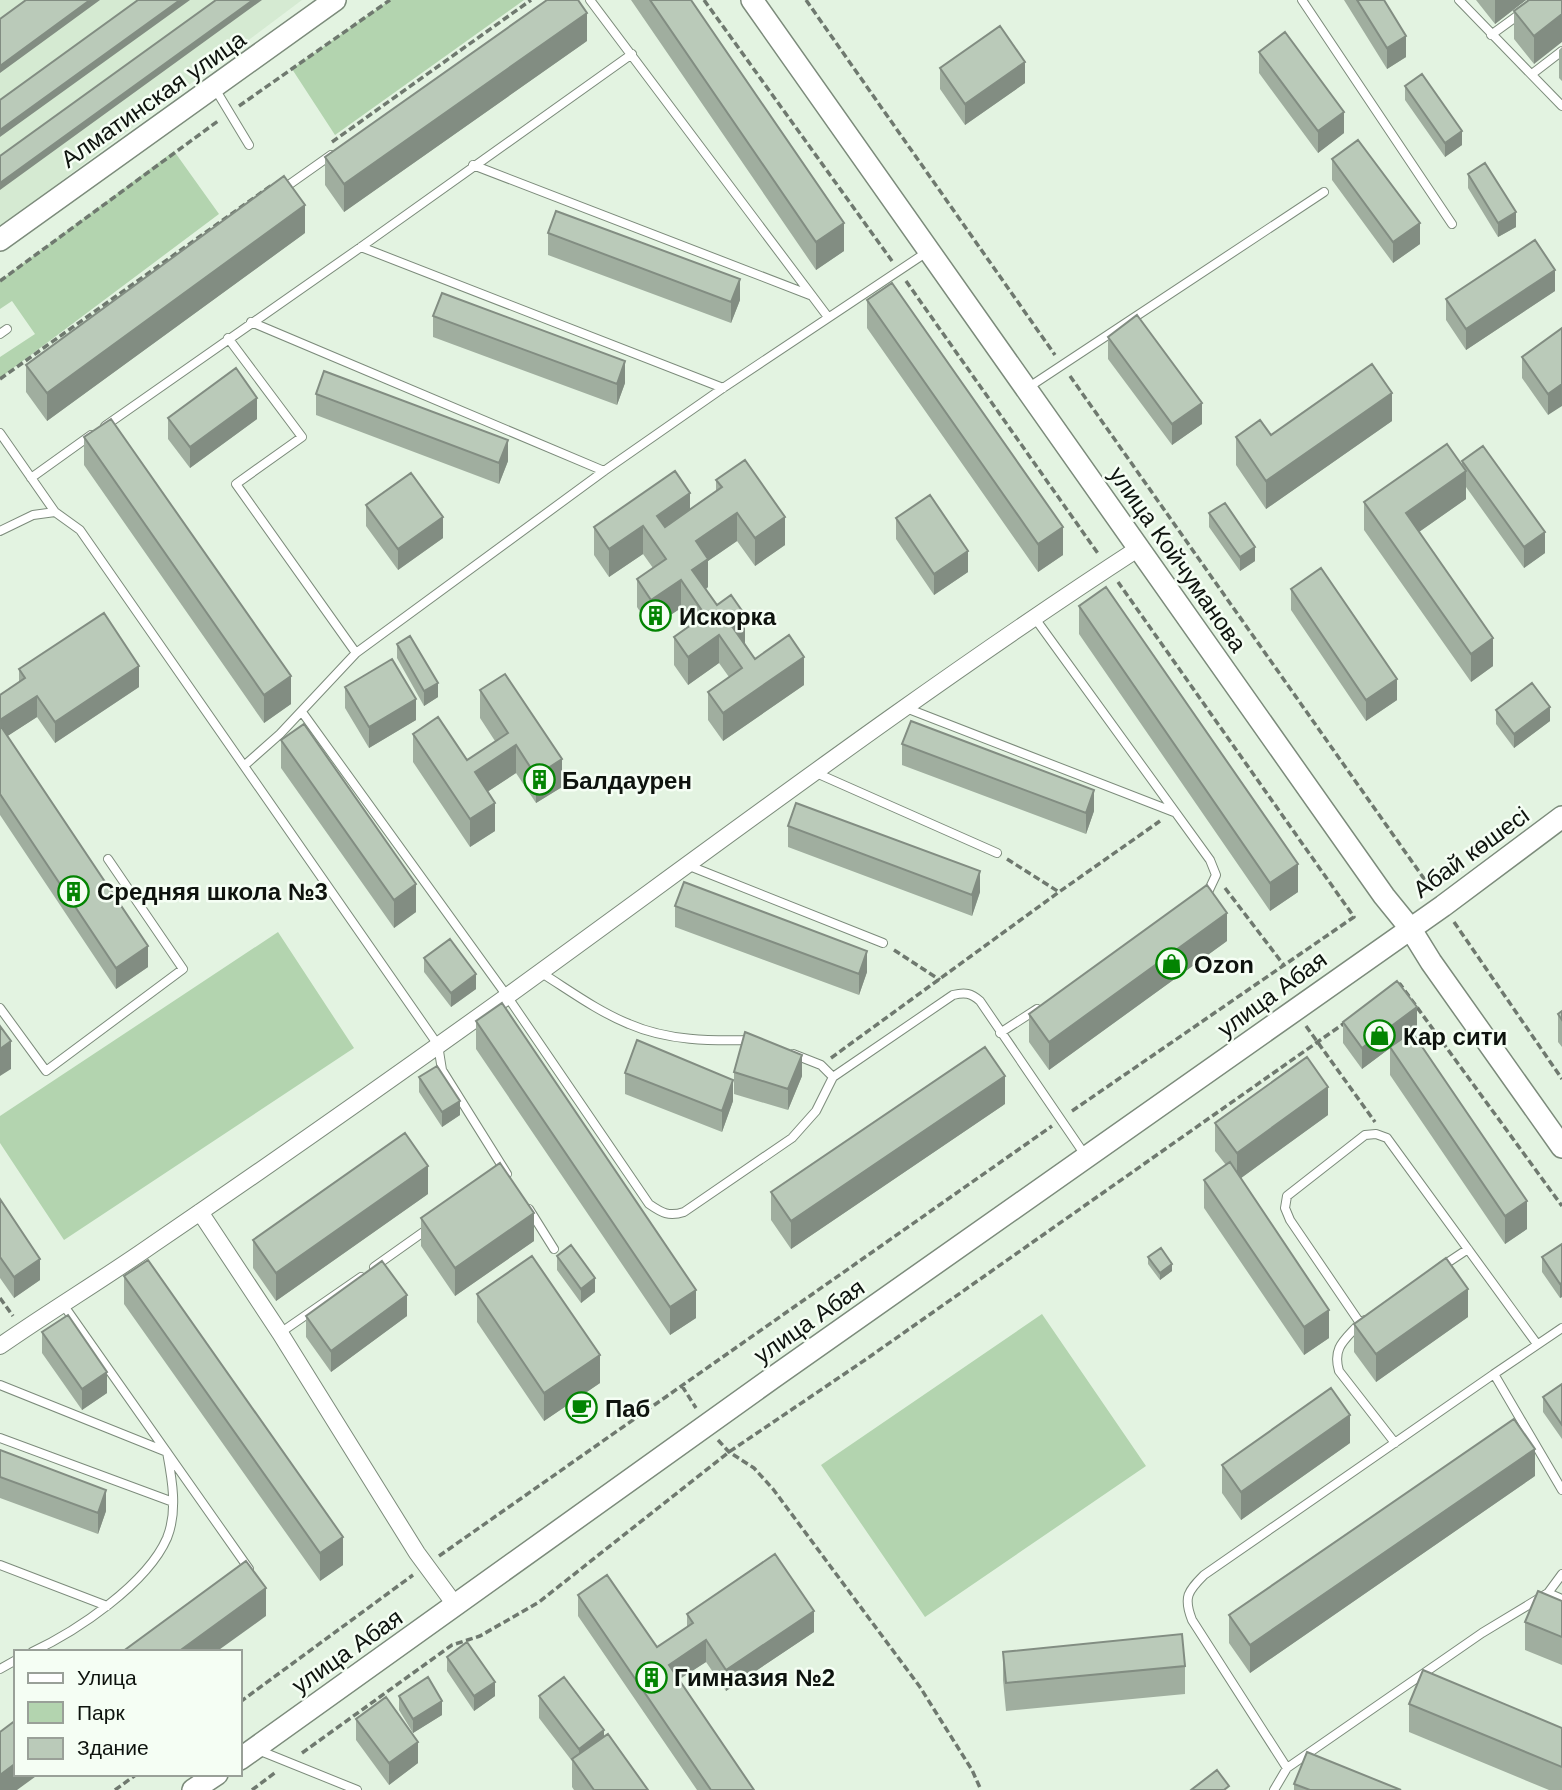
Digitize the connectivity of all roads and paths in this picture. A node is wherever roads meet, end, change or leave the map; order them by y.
1 (335, 0) edge
2 (390, 0) edge
3 (531, 0) edge
4 (590, 0) edge
5 (704, 0) edge
6 (752, 0) edge
7 (806, 0) edge
8 (1302, 0) edge
9 (1459, 0) edge
10 (1539, 0) edge
11 (1492, 35) junction
12 (1562, 51) edge
13 (632, 54) junction
14 (1532, 74) junction
15 (214, 87) junction
16 (1562, 106) edge
17 (230, 113) junction
18 (249, 145) dead end
19 (328, 145) dead end
20 (335, 152) edge
21 (473, 165) junction
22 (283, 177) edge
23 (290, 184) edge
24 (1324, 192) dead end
25 (1452, 224) dead end
26 (0, 240) edge
27 (361, 247) junction
28 (929, 250) junction
29 (899, 271) junction
30 (0, 281) edge
31 (810, 295) junction
32 (828, 317) junction
33 (251, 323) junction
34 (229, 338) junction
35 (1062, 365) junction
36 (0, 379) edge
37 (723, 388) junction
38 (1026, 389) junction
39 (0, 433) edge
40 (604, 471) junction
41 (31, 478) junction
42 (55, 512) junction
43 (0, 531) edge
44 (1139, 548) junction
45 (1108, 568) junction
46 (1034, 617) junction
47 (356, 653) junction
48 (906, 708) junction
49 (302, 712) junction
50 (245, 765) junction
51 (814, 772) junction
52 (1174, 812) junction
53 (1562, 817) edge
54 (997, 853) joint
55 (108, 859) dead end
56 (687, 865) junction
57 (1216, 875) junction
58 (1059, 892) junction
59 (1197, 900) edge
60 (1443, 906) junction
61 (1410, 928) junction
62 (883, 943) joint
63 (1283, 964) junction
64 (540, 972) junction
65 (940, 980) junction
66 (1390, 991) edge
67 (507, 996) junction
68 (1046, 1002) edge
69 (0, 1008) edge
70 (1295, 1010) junction
71 (1348, 1020) edge
72 (1000, 1034) junction
73 (759, 1040) edge
74 (1317, 1042) junction
75 (438, 1045) junction
76 (784, 1050) edge
77 (821, 1065) junction
78 (833, 1077) junction
79 (1562, 1079) edge
80 (1060, 1120) junction
81 (1387, 1138) junction
82 (1562, 1147) edge
83 (1087, 1159) junction
84 (506, 1174) junction
85 (495, 1182) edge
86 (513, 1185) edge
87 (527, 1206) edge
88 (1562, 1206) edge
89 (200, 1212) junction
90 (438, 1222) edge
91 (554, 1249) dead end
92 (1468, 1249) junction
93 (1436, 1271) edge
94 (0, 1298) edge
95 (62, 1303) junction
96 (1371, 1315) edge
97 (1360, 1323) junction
98 (1562, 1328) edge
99 (24, 1329) junction
100 (280, 1334) junction
101 (1536, 1344) junction
102 (0, 1346) edge
103 (1494, 1374) junction
104 (0, 1385) edge
105 (0, 1438) edge
106 (1395, 1443) junction
107 (167, 1452) junction
108 (729, 1452) junction
109 (1562, 1490) edge
110 (173, 1502) junction
111 (427, 1564) junction
112 (0, 1565) edge
113 (1562, 1574) edge
114 (242, 1582) edge
115 (1548, 1593) junction
116 (1562, 1599) edge
117 (107, 1606) junction
118 (456, 1606) junction
119 (36, 1650) edge
120 (1422, 1674) junction
121 (1435, 1679) edge
122 (242, 1701) edge
123 (248, 1754) edge
124 (288, 1763) junction
125 (1287, 1768) junction
126 (134, 1776) edge
127 (214, 1776) edge
128 (115, 1790) edge
129 (193, 1790) edge
130 (252, 1790) edge
131 (357, 1790) edge
132 (981, 1790) edge
133 (1274, 1790) edge

1 - 15 street, Алматинская улица
2 - 17 path
3 - 19 path
4 - 13 lane
5 - 29 path
6 - 28 street, улица Койчуманова
7 - 35 path
8 - 25 lane
9 - 11 lane
10 - 11 lane
11 - 14 lane
12 - 14 lane
13 - 21 lane
13 - 31 lane
14 - 16 lane
15 - 17 lane
15 - 26 street, Алматинская улица
17 - 18 lane
17 - 30 path
20 - 23 lane
21 - 27 lane
21 - 31 lane
22 - 36 path
24 - 35 lane
27 - 33 lane
27 - 37 lane
28 - 29 lane
28 - 38 street, улица Койчуманова
29 - 32 lane
29 - 45 path
31 - 32 lane
32 - 37 lane
33 - 34 lane
33 - 40 lane
34 - 41 lane
34 - 47 lane
35 - 38 lane
35 - 60 path
37 - 40 lane
38 - 44 street, улица Койчуманова
39 - 41 lane
40 - 47 lane
41 - 42 lane
42 - 43 lane
42 - 50 lane
44 - 45 street
44 - 61 street, улица Койчуманова
45 - 46 street
45 - 63 path
46 - 48 street
46 - 52 lane
47 - 49 lane
48 - 51 street
48 - 52 lane
49 - 50 lane
49 - 67 lane
50 - 75 lane
51 - 54 lane
51 - 56 street
52 - 57 lane
52 - 58 path
53 - 60 street, Абай көшесі
54 - 58 path
55 - 69 lane
56 - 62 lane
56 - 64 street
57 - 59 lane
57 - 63 path
58 - 65 path
60 - 61 street, Абай көшесі
60 - 79 path
61 - 70 street, улица Абая
61 - 82 street, улица Койчуманова
62 - 65 path
63 - 80 path
64 - 67 street
64 - 73 lane
65 - 77 path
66 - 88 path
67 - 75 street
67 - 78 lane
68 - 72 lane
70 - 74 path
70 - 83 street, улица Абая
71 - 74 path
72 - 78 lane
72 - 80 lane
74 - 81 path
74 - 108 path
75 - 84 lane
75 - 89 street
76 - 77 lane
77 - 78 lane
80 - 83 lane
80 - 111 path
81 - 92 lane
81 - 97 lane
83 - 118 street, улица Абая
84 - 85 lane
84 - 86 lane
87 - 91 lane
89 - 95 street
89 - 100 street
90 - 100 lane
92 - 93 lane
92 - 101 lane
94 - 99 path
95 - 99 street
95 - 107 lane
96 - 97 lane
97 - 106 lane
98 - 101 lane
99 - 102 street
100 - 111 street
101 - 103 lane
103 - 106 lane
103 - 109 lane
104 - 107 lane
105 - 110 lane
106 - 125 lane
107 - 110 lane
107 - 114 lane
108 - 124 path
108 - 132 path
110 - 117 lane
111 - 118 street
111 - 122 path
112 - 117 lane
113 - 115 lane
115 - 116 lane
115 - 120 lane
117 - 119 lane
118 - 123 street, улица Абая
120 - 121 lane
120 - 125 lane
123 - 124 lane
124 - 130 path
124 - 131 lane
125 - 133 lane
126 - 128 path
127 - 129 street

